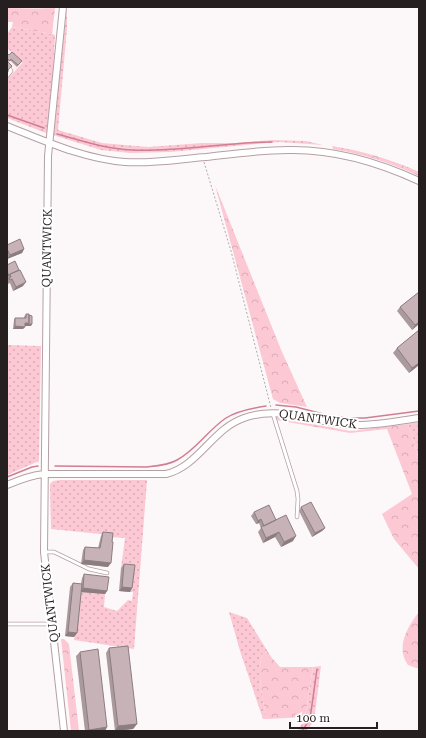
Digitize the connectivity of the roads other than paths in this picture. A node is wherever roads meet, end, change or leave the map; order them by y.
1 (63, 7) edge
2 (7, 64) edge
3 (7, 76) edge
4 (7, 126) edge
5 (50, 142) junction
6 (419, 181) edge
7 (272, 413) junction
8 (419, 418) edge
9 (44, 474) junction
10 (7, 485) edge
11 (297, 517) dead end
12 (44, 552) junction
13 (107, 573) dead end
14 (7, 624) edge
15 (52, 624) junction
16 (64, 731) edge

1 - 5 street, QUANTWICK
2 - 3 lane
4 - 5 street
5 - 6 street
5 - 9 street, QUANTWICK
7 - 8 street, QUANTWICK
7 - 9 street, QUANTWICK
7 - 11 lane
9 - 10 street, QUANTWICK
9 - 12 street, QUANTWICK
12 - 13 lane
12 - 15 street, QUANTWICK
14 - 15 lane
15 - 16 street, QUANTWICK

